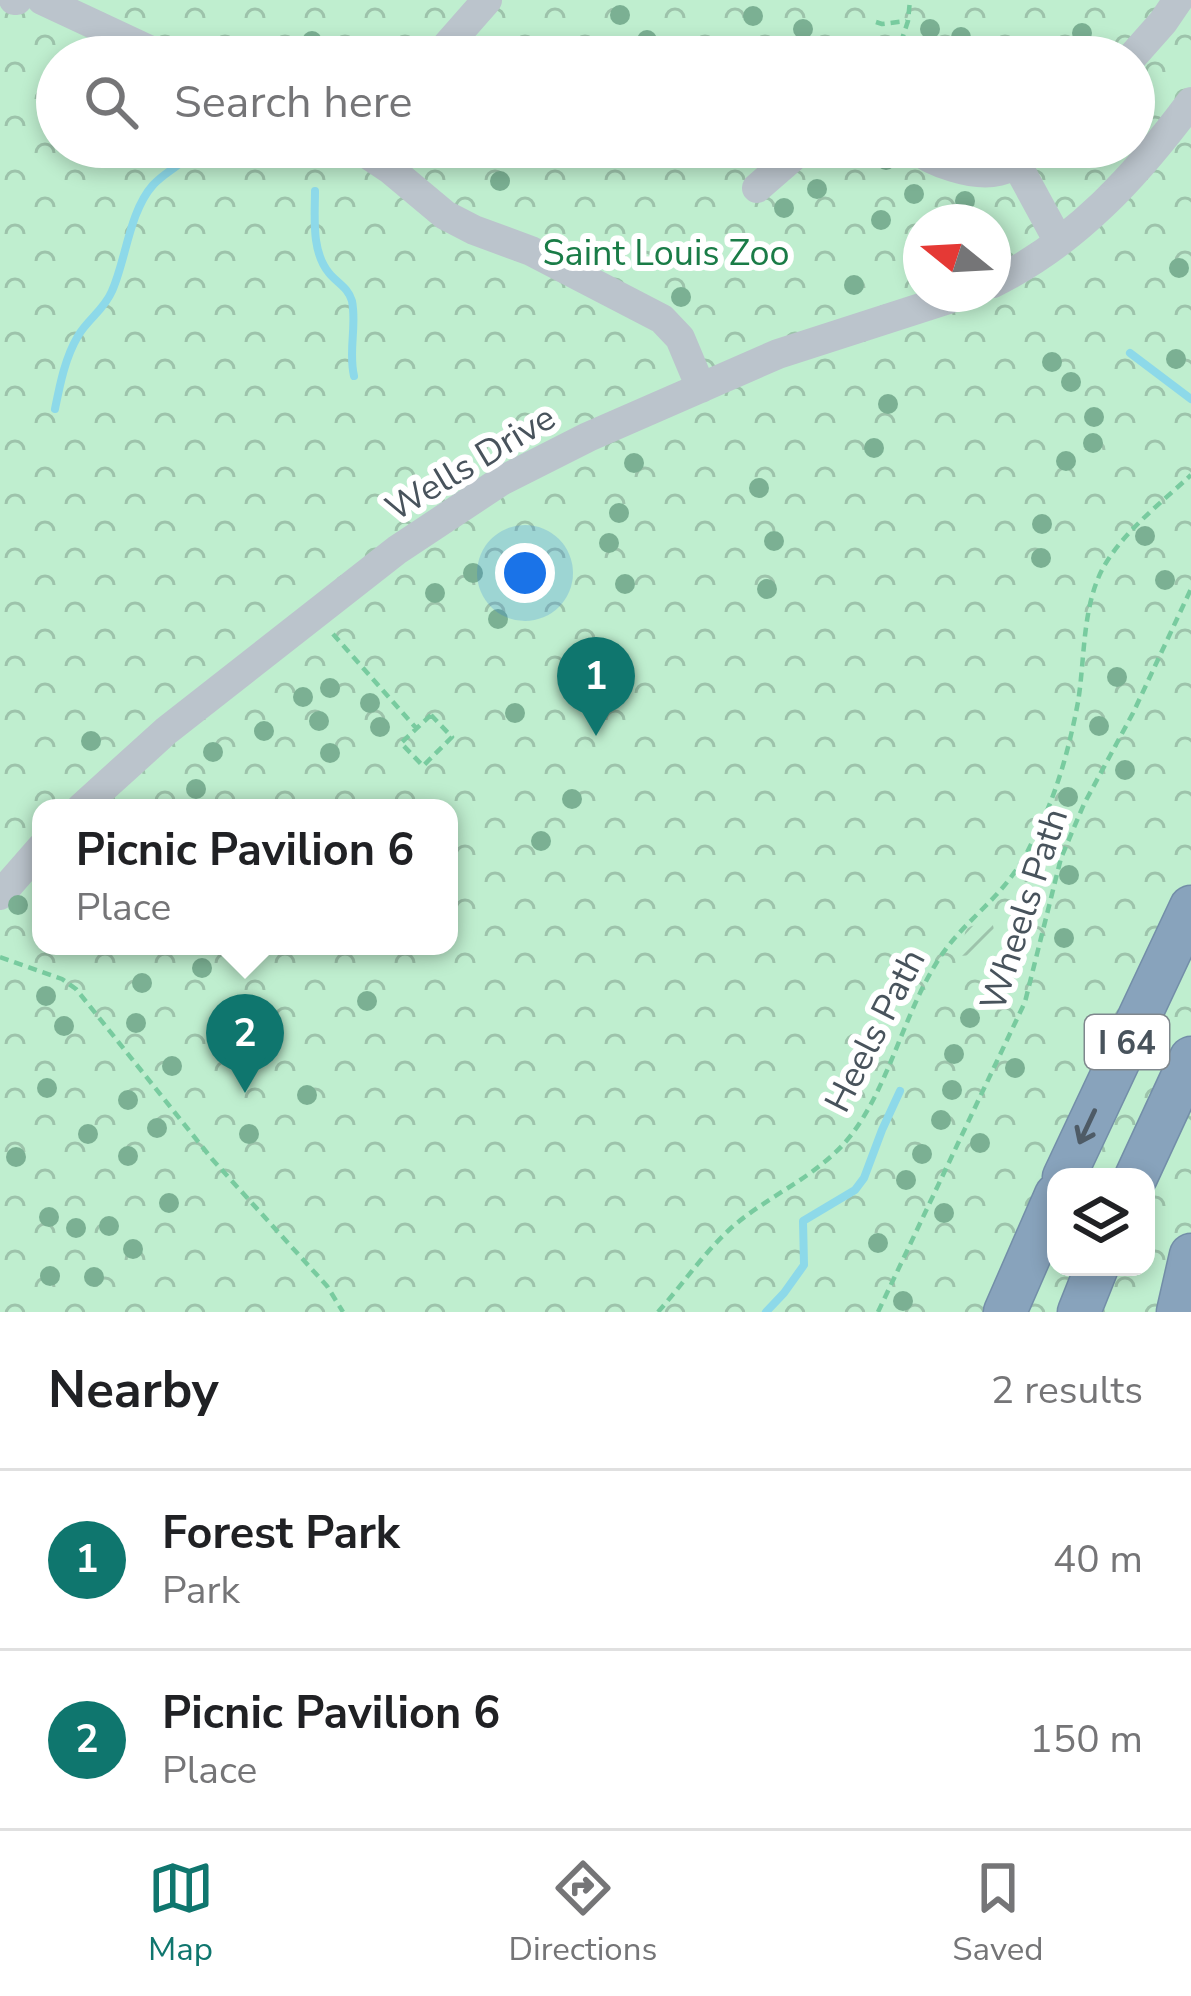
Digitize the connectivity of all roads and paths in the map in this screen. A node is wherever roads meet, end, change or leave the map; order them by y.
1 (42, 0) edge
2 (487, 0) edge
3 (910, 0) edge
4 (1178, 0) edge
5 (93, 11) edge
6 (908, 21) junction
7 (876, 22) dead end
8 (132, 36) edge
9 (455, 36) edge
10 (903, 36) edge
11 (1150, 36) edge
12 (1191, 102) edge
13 (1155, 149) edge
14 (389, 168) edge
15 (780, 168) edge
16 (960, 168) edge
17 (1004, 168) edge
18 (1029, 168) edge
19 (1139, 168) edge
20 (757, 188) dead end
21 (1060, 242) junction
22 (1011, 274) edge
23 (908, 312) edge
24 (701, 388) junction
25 (1191, 475) edge
26 (1191, 589) edge
27 (335, 636) dead end
28 (417, 728) junction
29 (91, 799) edge
30 (32, 858) edge
31 (0, 895) edge
32 (1191, 907) edge
33 (0, 957) edge
34 (1191, 1058) edge
35 (1068, 1168) edge
36 (1140, 1168) edge
37 (1047, 1214) edge
38 (1032, 1247) junction
39 (1191, 1255) edge
40 (1093, 1276) edge
41 (343, 1312) edge
42 (658, 1312) edge
43 (878, 1312) edge
44 (993, 1312) edge
45 (1005, 1312) edge
46 (1079, 1312) edge
47 (1178, 1312) edge

1 - 5 street
2 - 9 street
3 - 6 path
4 - 11 street
5 - 8 street
6 - 7 path
6 - 10 path
12 - 13 street
14 - 24 street
15 - 20 street
16 - 17 street
18 - 21 street
19 - 21 street
21 - 22 street
23 - 24 street, Wells Drive
24 - 29 street, Wells Drive
25 - 42 path, Heels Path
26 - 43 path, Wheels Path
27 - 28 path
28 - 28 path
30 - 31 street
32 -> 35 highway, I 64
33 - 41 path
34 - 36 highway, I 64
37 - 38 highway
38 - 44 highway
38 - 45 highway
39 - 47 highway
40 - 46 highway

